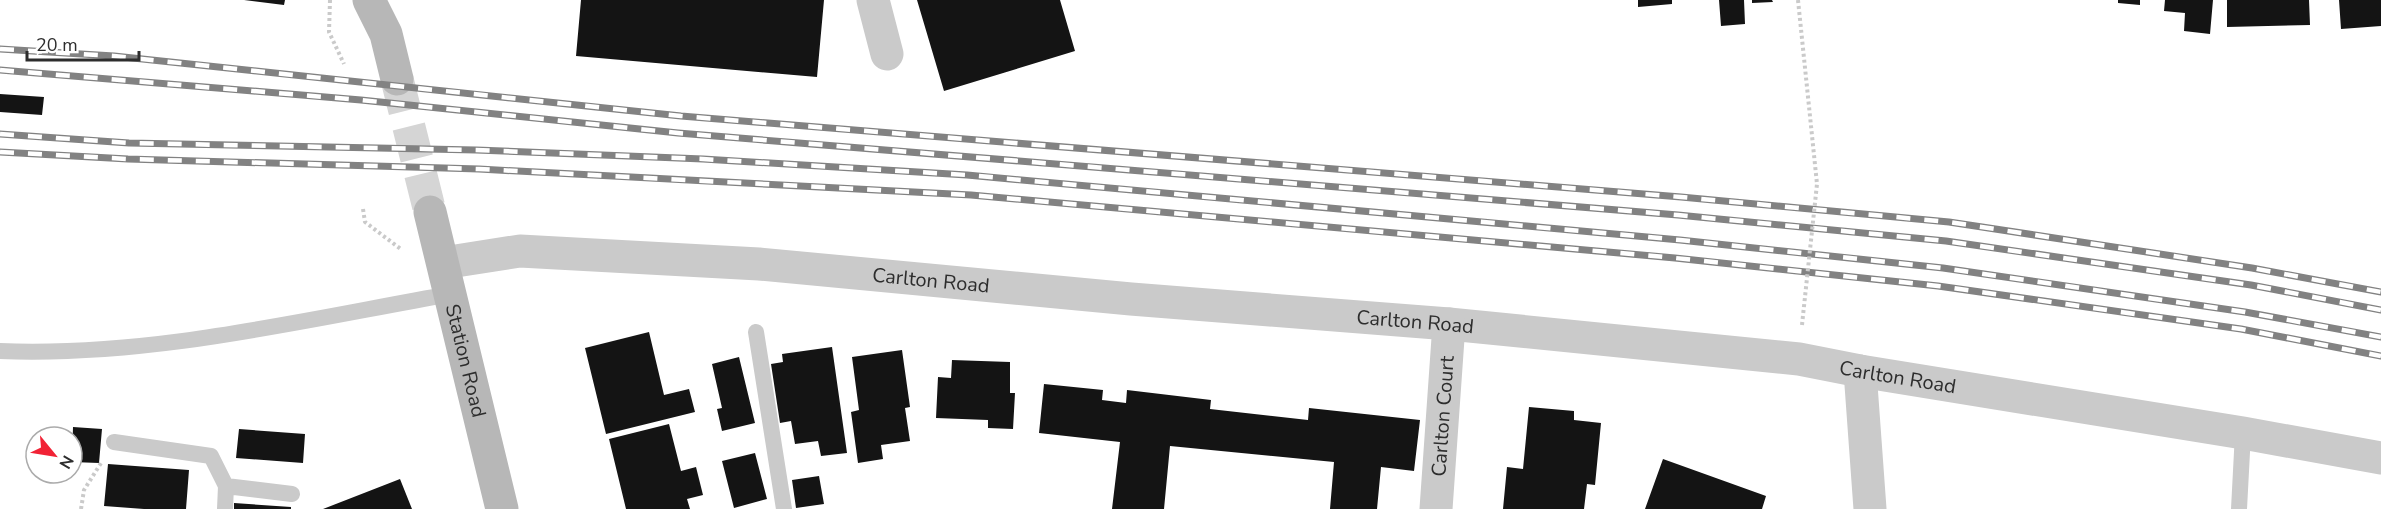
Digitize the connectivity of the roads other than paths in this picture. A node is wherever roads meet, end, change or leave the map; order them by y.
1 (369, 0) edge
2 (873, 0) edge
3 (887, 54) dead end
4 (396, 79) tunnel mouth
5 (430, 212) tunnel mouth
6 (447, 279) junction
7 (1449, 324) junction
8 (756, 332) dead end
9 (0, 351) edge
10 (1860, 371) junction
11 (2243, 433) junction
12 (114, 442) road end
13 (2381, 458) edge
14 (226, 486) junction
15 (292, 494) dead end
16 (225, 509) edge
17 (502, 509) edge
18 (784, 509) edge
19 (1436, 509) edge
20 (1870, 509) edge
21 (2240, 509) edge

1 - 4 main road
2 - 3 street
5 - 6 main road, Station Road
6 - 7 street, Carlton Road
6 - 9 lane
6 - 17 main road, Station Road
7 - 10 street, Carlton Road
7 - 19 street, Carlton Court
8 - 18 lane
10 - 11 street, Carlton Road
10 - 20 street
11 - 13 street, Carlton Road
11 - 21 lane
12 - 14 lane
14 - 15 lane
14 - 16 lane

